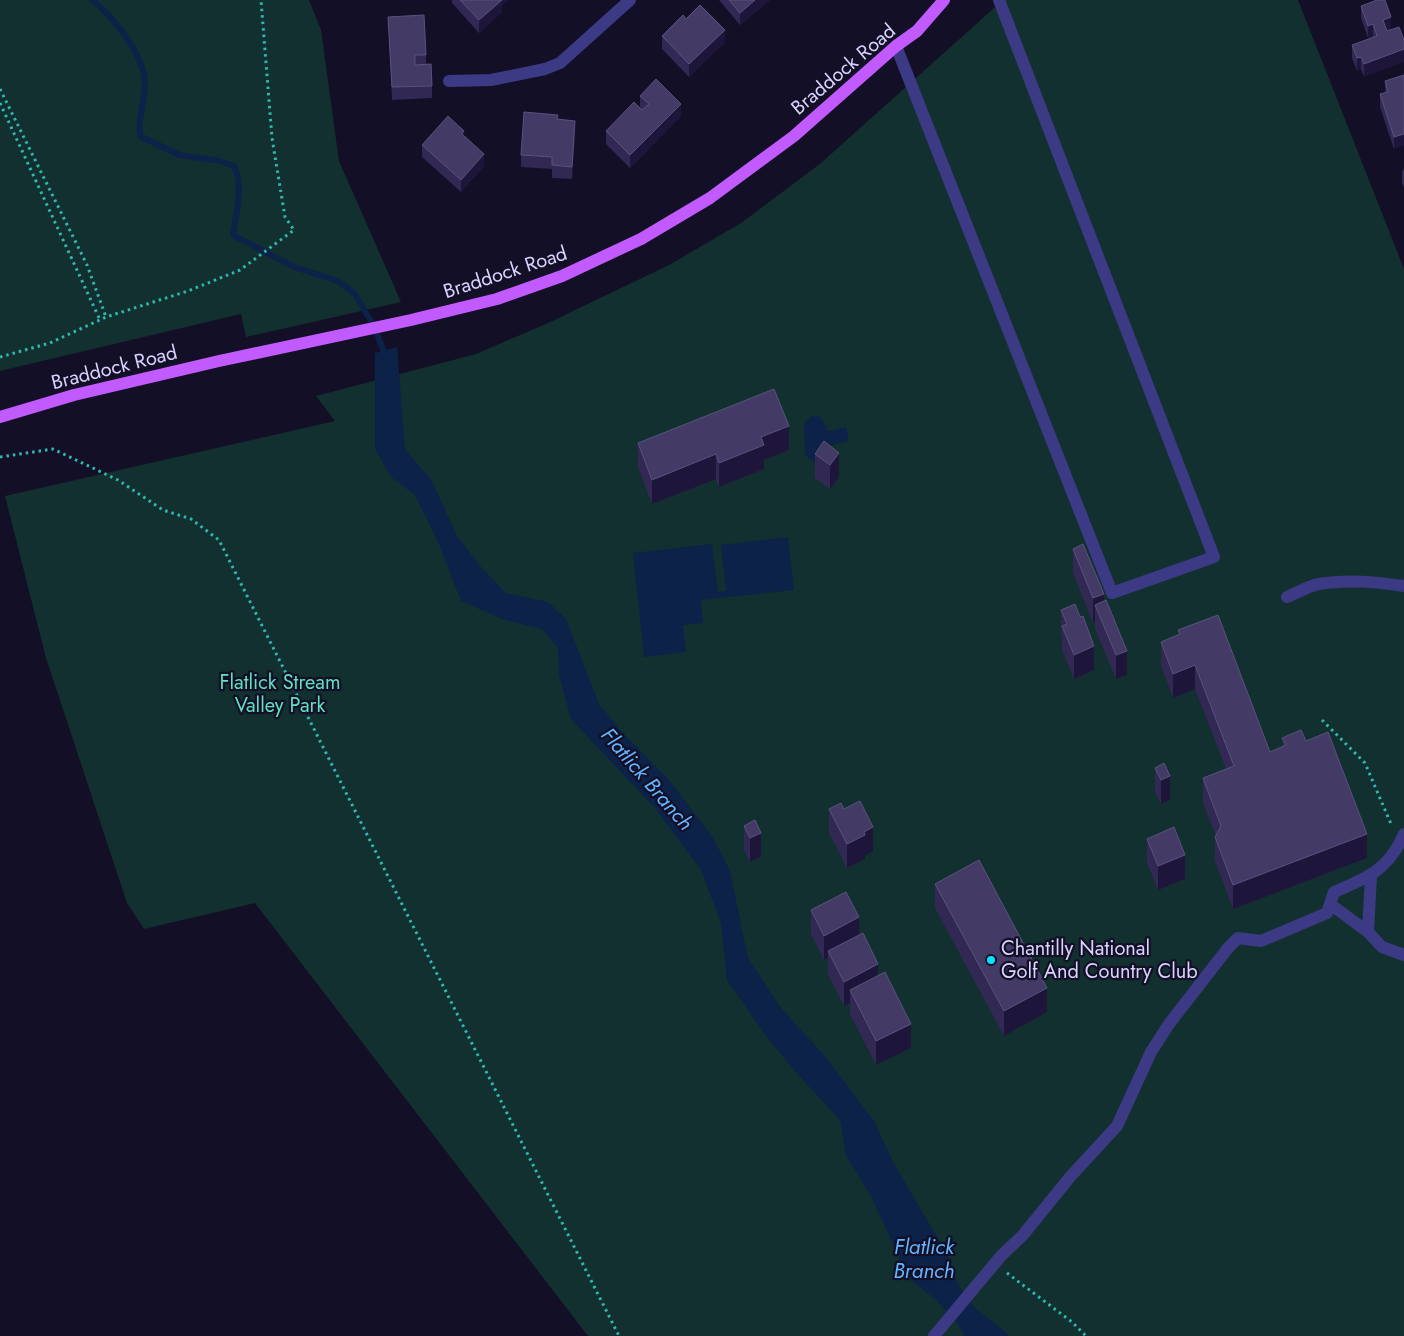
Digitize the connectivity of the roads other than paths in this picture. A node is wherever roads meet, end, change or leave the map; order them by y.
1 (630, 0) edge
2 (944, 0) edge
3 (999, 0) edge
4 (896, 46) junction
5 (449, 80) dead end
6 (0, 417) edge
7 (1404, 586) edge
8 (1287, 597) dead end
9 (1402, 839) edge
10 (1371, 876) junction
11 (1330, 904) junction
12 (1368, 932) junction
13 (1404, 955) edge
14 (934, 1336) edge

1 - 5 street
2 - 4 main road, Braddock Road
3 - 4 street
4 - 6 main road, Braddock Road
7 - 8 street
9 - 10 street
10 - 11 street
10 - 12 street
11 - 12 street
11 - 14 street
12 - 13 street

